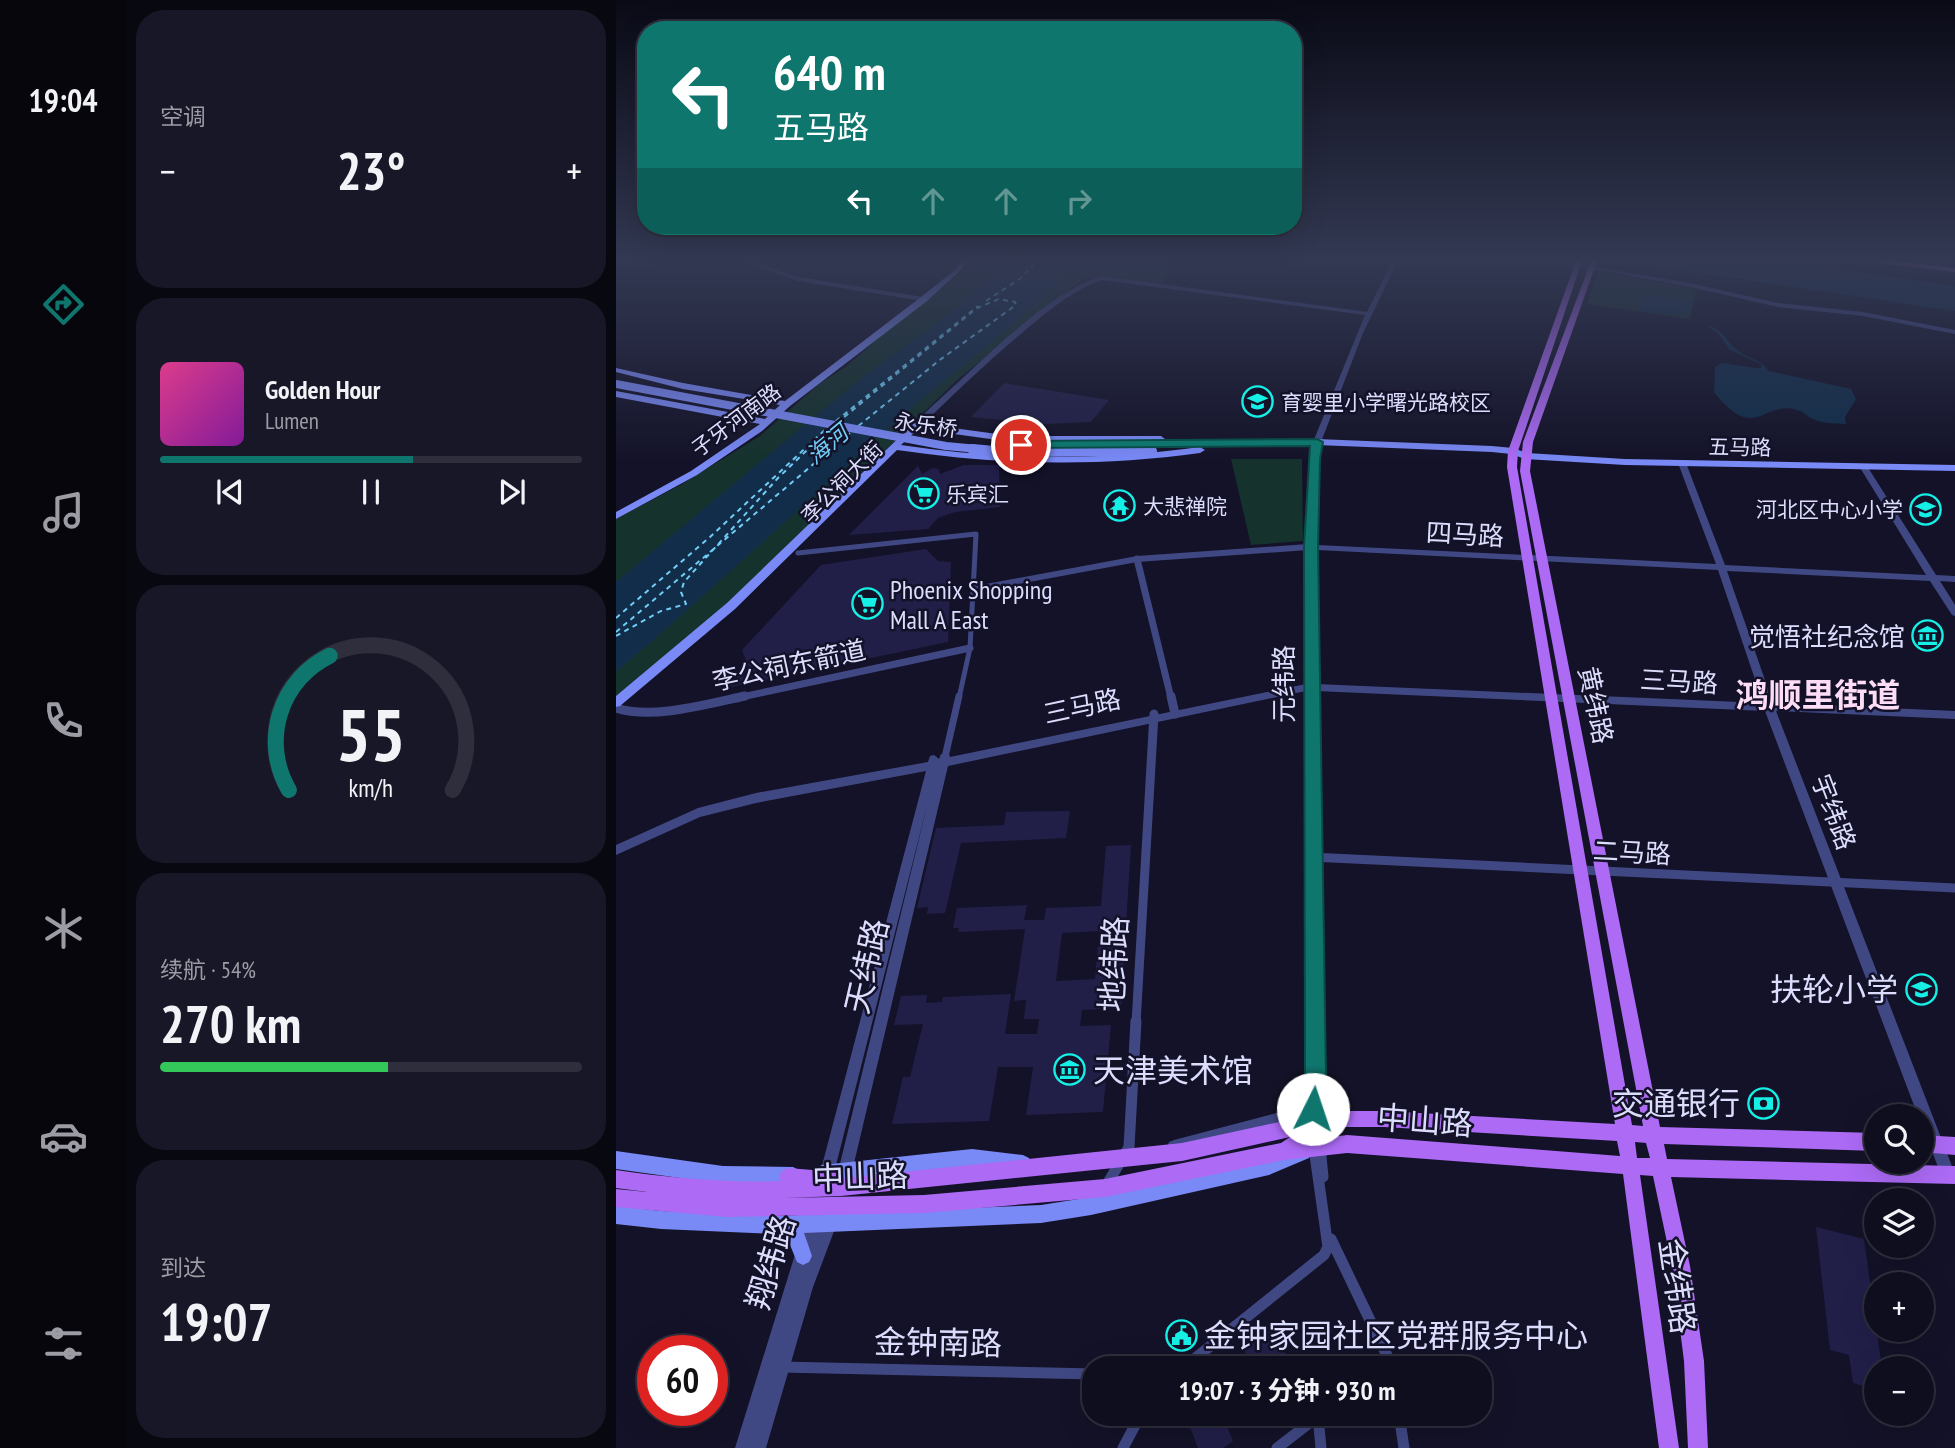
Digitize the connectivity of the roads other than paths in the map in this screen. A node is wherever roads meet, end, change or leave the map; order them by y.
1 (882, 329) edge
2 (1032, 329) edge
3 (1360, 329) edge
4 (1556, 329) edge
5 (1569, 329) edge
6 (1937, 329) edge
7 (1955, 332) edge
8 (616, 370) edge
9 (616, 376) edge
10 (616, 384) edge
11 (616, 394) edge
12 (785, 403) junction
13 (764, 422) junction
14 (920, 427) junction
15 (1200, 446) junction
16 (1313, 446) junction
17 (900, 447) junction
18 (1152, 448) junction
19 (1513, 454) junction
20 (1525, 456) junction
21 (1682, 463) junction
22 (1863, 466) junction
23 (1955, 468) edge
24 (616, 514) edge
25 (1309, 547) junction
26 (798, 553) junction
27 (1136, 559) junction
28 (1527, 559) junction
29 (1541, 559) junction
30 (1722, 568) junction
31 (1932, 578) junction
32 (1955, 579) edge
33 (975, 589) junction
34 (1955, 613) edge
35 (970, 648) junction
36 (1312, 687) junction
37 (1551, 697) junction
38 (1569, 699) junction
39 (617, 709) edge
40 (1770, 709) junction
41 (1174, 712) junction
42 (1955, 715) edge
43 (1154, 716) junction
44 (939, 761) junction
45 (616, 849) edge
46 (1310, 857) junction
47 (1582, 870) junction
48 (1601, 872) junction
49 (1836, 881) junction
50 (1955, 888) edge
51 (1313, 1077) junction
52 (1915, 1104) edge
53 (1312, 1122) junction
54 (1625, 1133) junction
55 (1653, 1135) junction
56 (1864, 1142) edge
57 (1934, 1144) edge
58 (1955, 1146) edge
59 (1317, 1147) junction
60 (1284, 1151) junction
61 (1934, 1151) edge
62 (1151, 1156) junction
63 (1124, 1159) junction
64 (616, 1160) edge
65 (1037, 1166) junction
66 (1630, 1166) junction
67 (1661, 1168) junction
68 (1952, 1175) edge
69 (616, 1179) edge
70 (834, 1180) junction
71 (1105, 1188) junction
72 (616, 1198) edge
73 (871, 1206) joint
74 (1091, 1206) junction
75 (727, 1208) joint
76 (616, 1214) edge
77 (826, 1217) junction
78 (777, 1225) junction
79 (810, 1255) junction
80 (1198, 1356) edge
81 (1387, 1356) edge
82 (781, 1367) junction
83 (1082, 1374) edge
84 (1132, 1426) edge
85 (1305, 1426) edge
86 (1320, 1426) edge
87 (1401, 1426) edge
88 (744, 1448) edge
89 (757, 1448) edge
90 (1123, 1448) edge
91 (1277, 1448) edge
92 (1321, 1448) edge
93 (1404, 1448) edge
94 (1669, 1448) edge
95 (1698, 1448) edge

1 - 12 main road, 子牙河南路
2 - 14 street, 李公祠大街
3 - 16 street, 元纬路
4 - 19 main road, 黄纬路
5 - 20 main road, 黄纬路
6 - 7 street
8 - 12 main road
9 - 18 main road, 永乐桥
10 - 18 main road, 永乐桥, bridge
11 - 13 main road
12 - 13 main road, 子牙河南路
13 - 24 main road, 子牙河南路
14 - 15 main road
14 - 17 main road, 李公祠大街
15 - 16 main road, 五马路
15 - 17 main road
15 - 18 main road, 五马路
16 - 19 main road, 五马路
16 - 25 street, 元纬路
17 - 26 main road, 李公祠大街
17 - 39 main road, 李公祠大街
19 - 20 main road, 五马路
19 - 28 main road, 黄纬路
20 - 21 main road, 五马路
20 - 29 main road, 黄纬路
21 - 22 main road, 五马路
21 - 30 street, 宇纬路
22 - 23 main road, 五马路
22 - 31 street
25 - 27 street, 四马路
25 - 28 street, 四马路
25 - 36 street, 元纬路
26 - 33 street
26 - 39 main road, 李公祠大街
27 - 33 street, 四马路
27 - 41 street
28 - 29 street, 四马路
28 - 37 main road, 黄纬路
29 - 30 street, 四马路
29 - 38 main road, 黄纬路
30 - 31 street, 四马路
30 - 40 street, 宇纬路
31 - 32 street, 四马路
31 - 34 street
33 - 35 street
35 - 39 street, 李公祠东箭道
35 - 44 street
36 - 37 street, 三马路
36 - 41 street, 三马路
36 - 46 street, 元纬路
37 - 38 street, 三马路
37 - 47 main road, 黄纬路
38 - 40 street, 三马路
38 - 48 main road, 黄纬路
40 - 42 street, 三马路
40 - 49 street, 宇纬路
41 - 43 street, 三马路
43 - 44 street, 三马路
43 - 63 street, 地纬路
44 - 45 street, 三马路
44 - 70 street, 天纬路
46 - 47 street, 二马路
46 - 51 street, 元纬路
47 - 48 street, 二马路
47 - 54 main road, 黄纬路
48 - 49 street, 二马路
48 - 55 main road, 黄纬路
49 - 50 street, 二马路
49 - 52 street, 宇纬路
51 - 53 main road
51 - 62 street
53 - 54 main road, 中山路
53 - 59 street
53 - 60 main road
53 - 62 main road, 中山路
54 - 55 main road, 中山路
54 - 66 main road, 金纬路
55 - 56 main road, 中山路
55 - 67 main road, 黄纬路
57 - 58 main road
59 - 60 main road, 中山路
59 - 66 main road, 中山路
59 - 74 main road
59 - 80 street
59 - 81 street
60 - 71 main road, 中山路
61 - 68 street, 宇纬路
62 - 63 main road, 中山路
63 - 65 main road, 中山路
63 - 71 street, 地纬路
64 - 70 main road
65 - 70 main road, 中山路
65 - 70 main road
66 - 67 main road, 中山路
66 - 94 main road, 金纬路
67 - 68 main road, 中山路
67 - 95 main road, 金纬路
69 - 70 main road, 中山路
70 - 77 street, 翔纬路
71 - 73 main road, 中山路
71 - 74 street, 地纬路
72 - 75 main road
73 - 77 main road
74 - 77 main road
75 - 77 main road, 中山路
76 - 78 main road
77 - 78 main road
77 - 79 street
77 - 79 street, 翔纬路
78 - 79 main road
79 - 82 street, 翔纬路
79 - 88 street, 翔纬路
82 - 83 street, 金钟南路
82 - 89 street, 翔纬路
84 - 90 street
85 - 91 street
86 - 92 street
87 - 93 street

